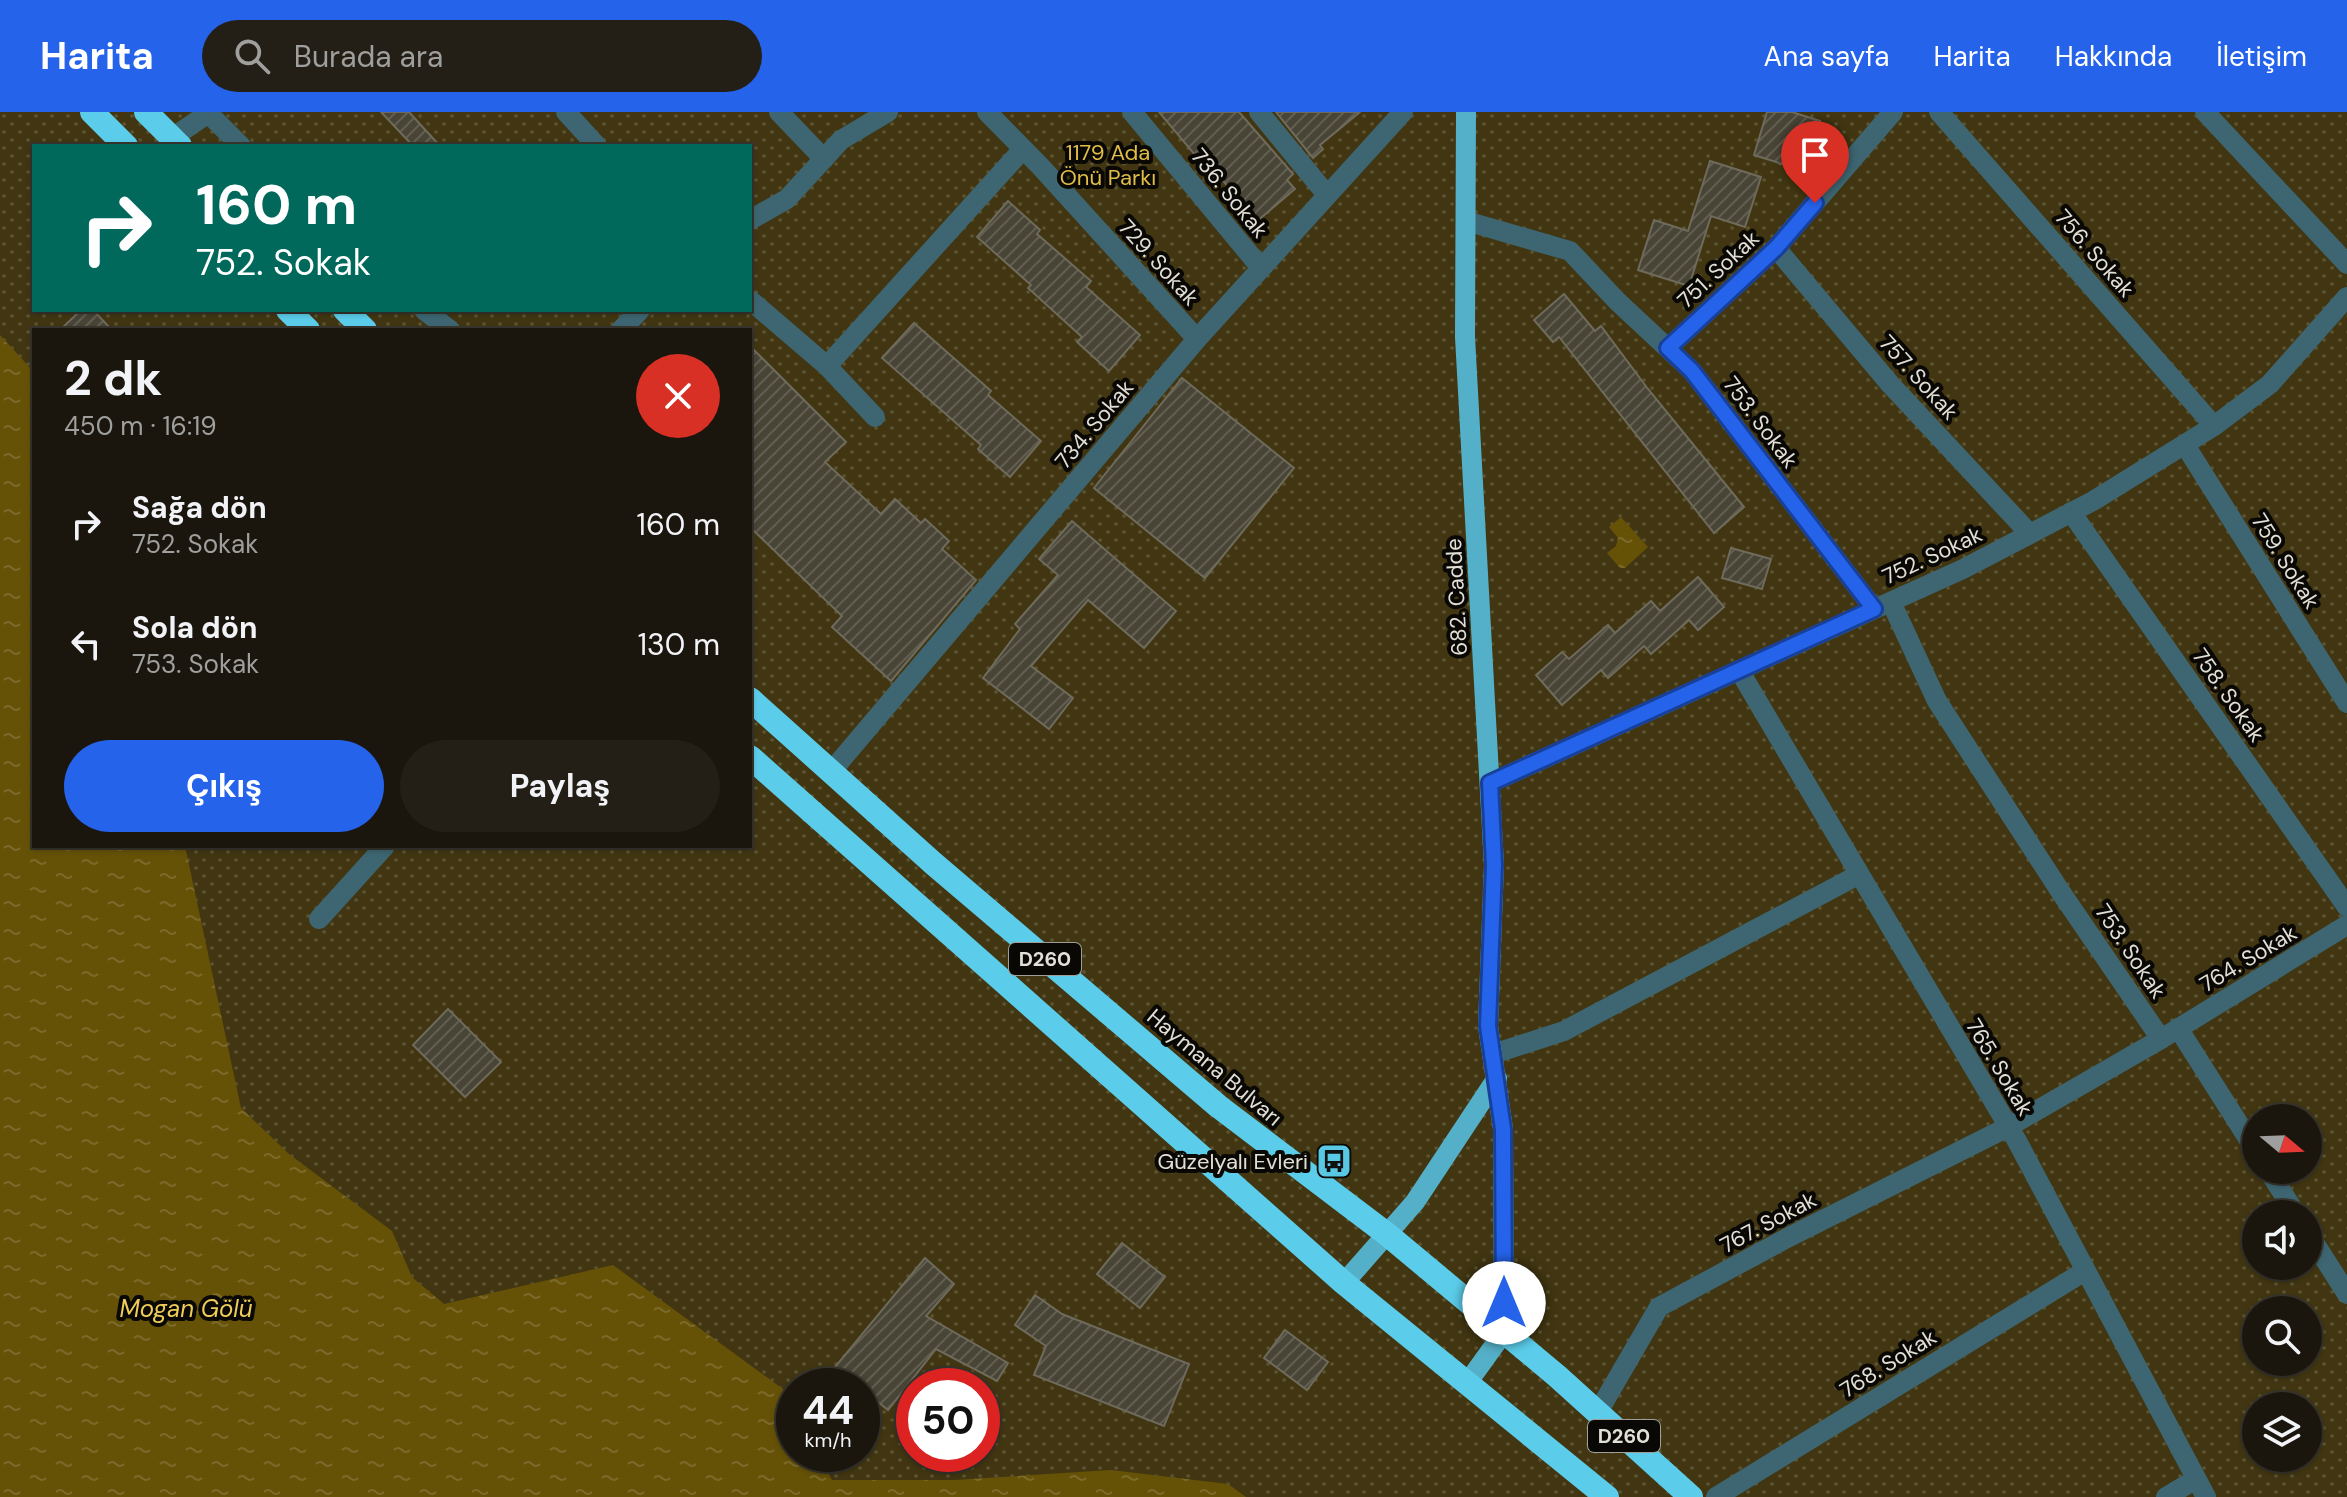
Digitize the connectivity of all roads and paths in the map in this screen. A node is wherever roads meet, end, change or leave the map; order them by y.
1 (92, 112) edge
2 (146, 112) edge
3 (566, 112) edge
4 (779, 112) edge
5 (888, 112) edge
6 (987, 112) edge
7 (1132, 112) edge
8 (1259, 112) edge
9 (1403, 112) edge
10 (1466, 112) edge
11 (1893, 112) edge
12 (1939, 112) edge
13 (2205, 112) edge
14 (209, 113) edge
15 (176, 142) edge
16 (124, 144) edge
17 (239, 144) edge
18 (595, 144) edge
19 (1023, 149) junction
20 (824, 159) junction
21 (1327, 195) junction
22 (752, 219) edge
23 (1466, 221) junction
24 (1776, 248) junction
25 (2347, 264) edge
26 (1261, 268) junction
27 (2346, 299) edge
28 (752, 302) edge
29 (290, 312) edge
30 (347, 312) edge
31 (638, 312) edge
32 (306, 328) edge
33 (363, 328) edge
34 (623, 328) edge
35 (1197, 339) junction
36 (1668, 348) junction
37 (827, 366) junction
38 (875, 417) dead end
39 (2214, 426) junction
40 (2185, 445) junction
41 (2071, 512) junction
42 (2030, 534) junction
43 (1882, 606) junction
44 (1739, 670) junction
45 (752, 701) edge
46 (2347, 703) edge
47 (752, 759) edge
48 (830, 773) junction
49 (1490, 783) junction
50 (383, 848) edge
51 (1858, 875) junction
52 (2347, 907) edge
53 (319, 919) dead end
54 (2347, 925) edge
55 (2170, 1034) junction
56 (1493, 1054) junction
57 (1497, 1078) junction
58 (2008, 1127) junction
59 (2242, 1132) edge
60 (1388, 1235) junction
61 (2322, 1255) edge
62 (2085, 1271) junction
63 (1344, 1283) junction
64 (2347, 1294) edge
65 (1504, 1332) junction
66 (1468, 1382) junction
67 (1598, 1412) junction
68 (2201, 1488) edge
69 (1607, 1497) edge
70 (1691, 1497) edge
71 (1716, 1497) edge
72 (2166, 1497) edge

1 - 16 highway
2 - 15 highway
3 - 18 street
4 - 20 street
5 - 20 street
6 - 19 street, 729. Sokak
7 - 26 street, 736. Sokak
8 - 21 street
9 - 21 street, 734. Sokak
10 - 23 main road, 682. Cadde
11 - 24 street, 751. Sokak
12 - 39 street, 756. Sokak
13 - 25 street
14 - 15 street
14 - 17 street
19 - 35 street, 729. Sokak
19 - 37 street
20 - 22 street
21 - 26 street, 734. Sokak
23 - 36 street, 753. Sokak
23 - 49 main road, 682. Cadde
24 - 36 street, 751. Sokak
24 - 42 street, 757. Sokak
26 - 35 street, 734. Sokak
27 - 39 street, 752. Sokak
28 - 37 street
29 - 32 highway
30 - 33 highway
31 - 34 street
35 - 48 street, 734. Sokak
36 - 43 street, 753. Sokak
37 - 38 street
39 - 40 street, 752. Sokak
40 - 41 street, 752. Sokak
40 - 46 street, 759. Sokak
41 - 42 street, 752. Sokak
41 - 52 street, 758. Sokak
42 - 43 street, 752. Sokak
43 - 44 street, 752. Sokak
43 - 55 street, 753. Sokak
44 - 49 street, 752. Sokak
44 - 51 street, 765. Sokak
45 - 48 highway, Haymana Bulvarı / D260
47 - 63 highway, D260
48 - 60 highway, Haymana Bulvarı / D260
49 - 56 main road, 682. Cadde
50 - 53 street
51 - 56 street
51 - 58 street, 765. Sokak
54 - 55 street, 764. Sokak
55 - 58 street, 764. Sokak
55 - 59 street, 753. Sokak
56 - 57 main road, 682. Cadde
57 - 60 main road
57 - 65 main road, 682. Cadde
58 - 62 street, 765. Sokak
58 - 67 street, 767. Sokak
60 - 63 main road
60 - 65 highway, Haymana Bulvarı / D260
61 - 64 street
62 - 68 street, 765. Sokak
62 - 71 street, 768. Sokak
63 - 66 highway, D260
65 - 66 main road
65 - 67 highway, Haymana Bulvarı / D260
66 - 69 highway, D260
67 - 70 highway, Haymana Bulvarı / D260
68 - 72 street

